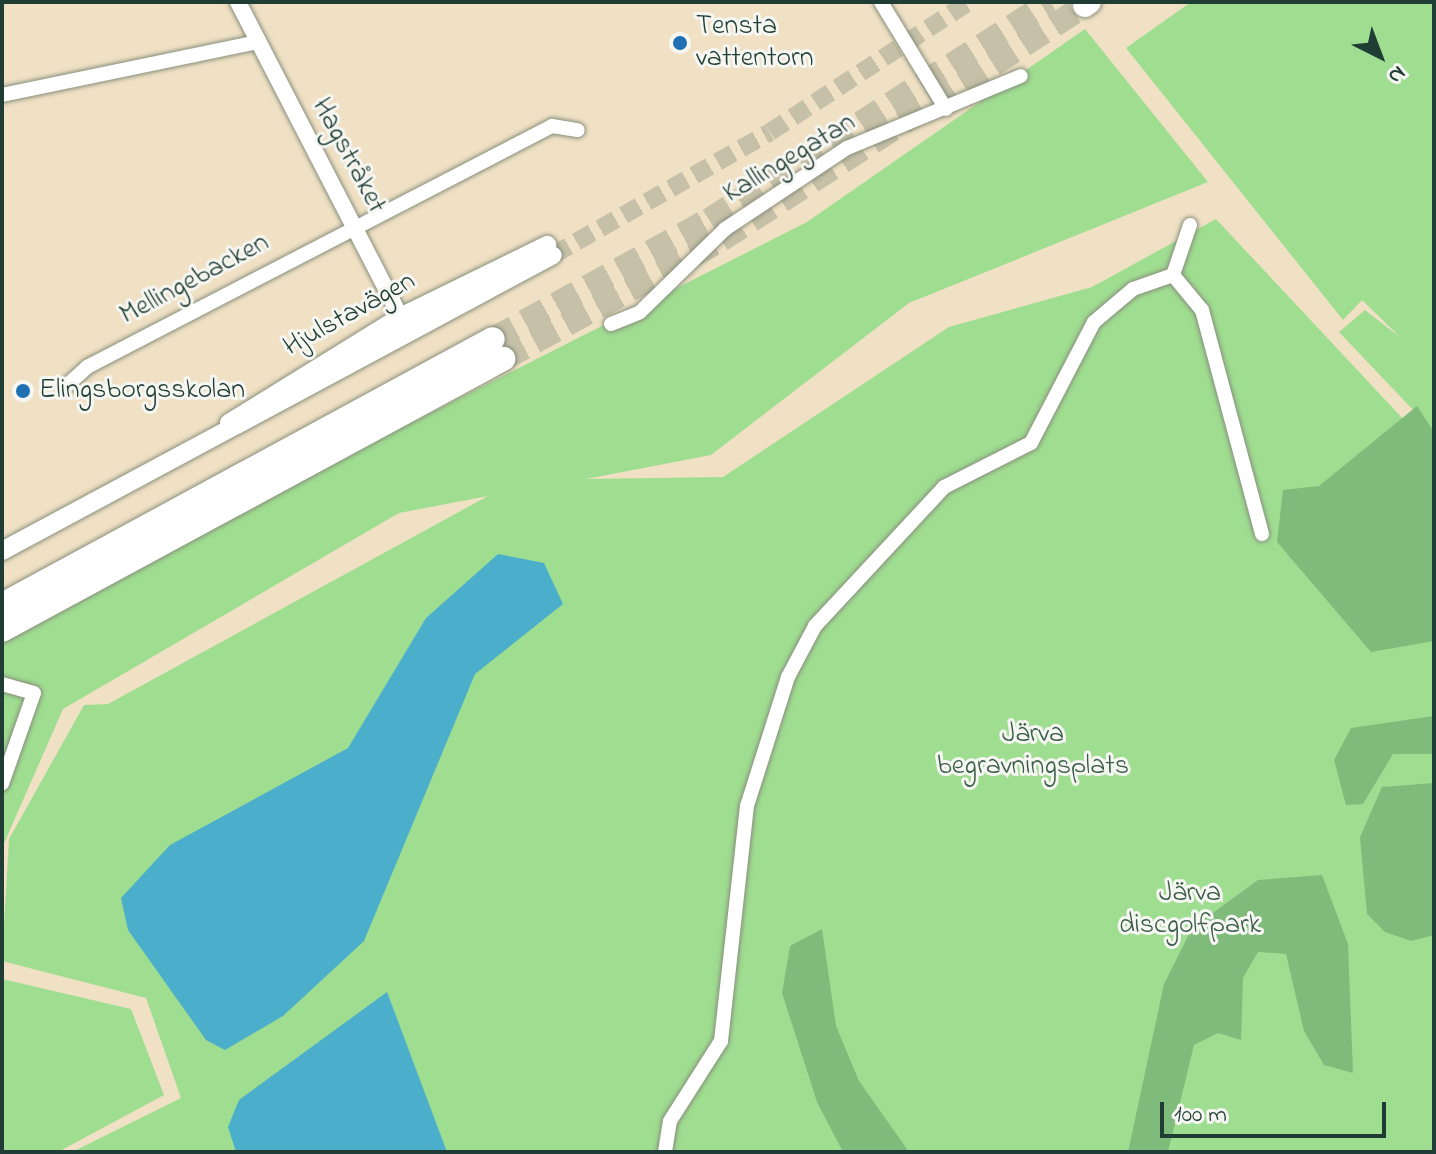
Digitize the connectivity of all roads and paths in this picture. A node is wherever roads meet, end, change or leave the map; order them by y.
1 (238, 2) edge
2 (881, 2) edge
3 (258, 42) junction
4 (1021, 76) dead end
5 (2, 95) edge
6 (946, 109) junction
7 (578, 130) dead end
8 (1190, 225) dead end
9 (356, 226) junction
10 (1173, 275) junction
11 (400, 317) junction
12 (611, 324) dead end
13 (409, 335) junction
14 (498, 349) tunnel mouth
15 (64, 388) dead end
16 (191, 451) junction
17 (1262, 534) dead end
18 (2, 551) edge
19 (66, 584) junction
20 (2, 605) edge
21 (2, 630) edge
22 (2, 684) edge
23 (2, 784) edge
24 (665, 1152) edge

1 - 3 street, Hagstråket
2 - 6 street
3 - 5 street
3 - 9 street, Hagstråket
4 - 6 street, Kallingegatan
6 - 12 street, Kallingegatan
7 - 9 street, Mellingebacken
8 - 10 street
9 - 11 street, Hagstråket
9 - 15 street, Mellingebacken
10 - 17 street
10 - 24 street
11 - 13 street, Hagstråket
11 - 13 main road, Hjulstavägen
11 - 16 main road, Hjulstavägen
13 - 16 main road, Hjulstavägen
14 - 19 highway
16 - 18 main road, Hjulstavägen
19 - 20 highway
19 - 21 highway
22 - 23 street

